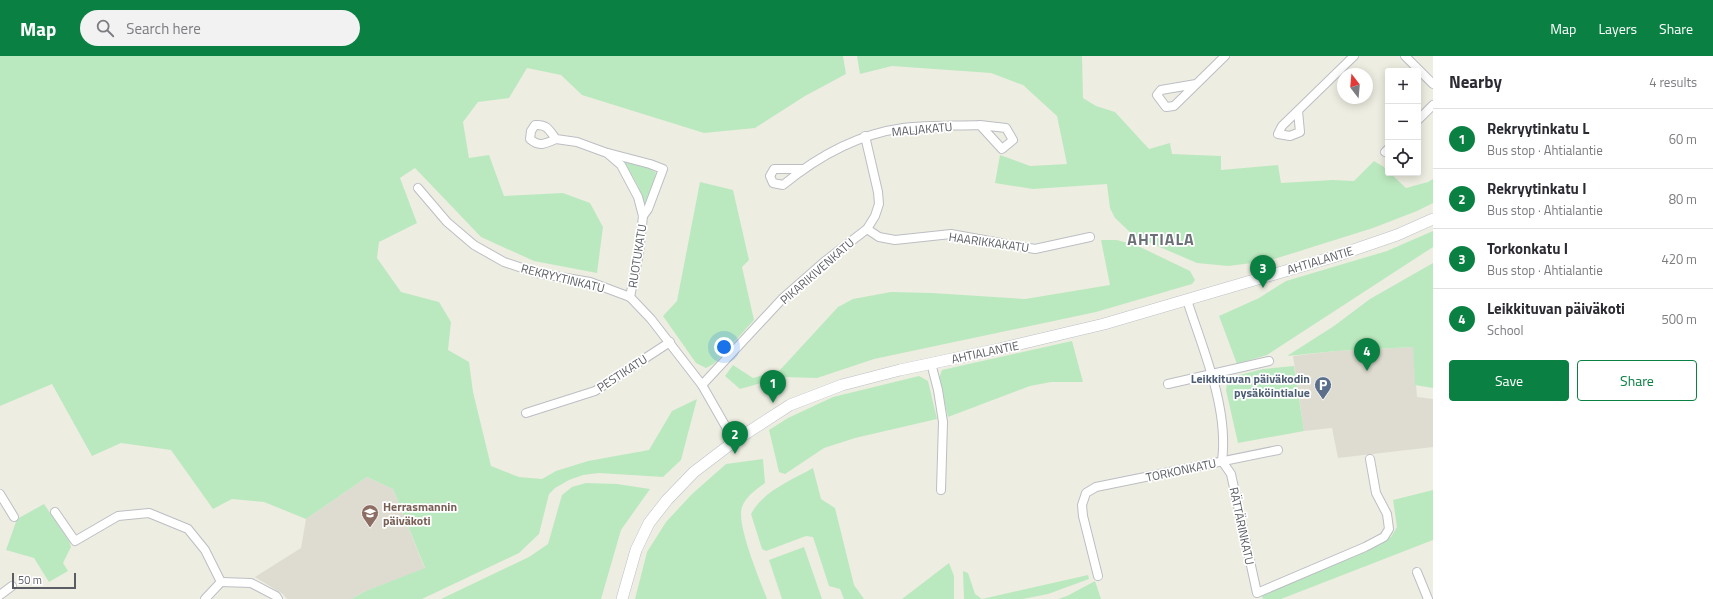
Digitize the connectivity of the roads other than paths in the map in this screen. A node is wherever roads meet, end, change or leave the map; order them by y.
1 (1225, 56) edge
2 (1354, 56) edge
3 (1405, 56) edge
4 (1196, 84) dead end
5 (1433, 84) edge
6 (1433, 105) edge
7 (1298, 111) dead end
8 (1421, 117) edge
9 (980, 125) dead end
10 (865, 136) junction
11 (556, 139) dead end
12 (607, 153) junction
13 (803, 168) dead end
14 (418, 188) dead end
15 (643, 216) junction
16 (1433, 220) edge
17 (867, 228) junction
18 (1090, 237) dead end
19 (630, 297) junction
20 (1188, 300) junction
21 (670, 342) junction
22 (1269, 361) dead end
23 (931, 363) junction
24 (1212, 375) junction
25 (1168, 384) dead end
26 (702, 385) junction
27 (526, 413) dead end
28 (736, 440) junction
29 (1278, 450) dead end
30 (1370, 459) dead end
31 (1222, 461) junction
32 (941, 490) dead end
33 (0, 494) edge
34 (55, 512) dead end
35 (14, 517) dead end
36 (1417, 572) dead end
37 (1098, 576) dead end
38 (221, 582) junction
39 (12, 586) dead end
40 (0, 594) edge
41 (205, 599) edge
42 (278, 599) edge
43 (622, 599) edge
44 (1428, 599) edge

1 - 4 street
2 - 7 street
3 - 5 street
6 - 8 street
9 - 10 street, MALJAKATU
10 - 13 street, MALJAKATU
10 - 17 street, PIKARIKIVENKATU
11 - 12 street, RUOTUKATU
12 - 15 street, RUOTUKATU
12 - 15 street, RUOTUKATU
14 - 19 street, REKRYYTINKATU
15 - 19 street, RUOTUKATU
16 - 20 main road, AHTIALANTIE
17 - 18 street, HAARIKKAKATU
17 - 26 street, PIKARIKIVENKATU
19 - 21 street, REKRYYTINKATU
20 - 23 main road, AHTIALANTIE
20 - 24 street, TORKONKATU
21 - 26 street, REKRYYTINKATU
21 - 27 street, PESTIKATU
22 - 24 street
23 - 28 main road, AHTIALANTIE
23 - 32 street
24 - 25 street
24 - 31 street, TORKONKATU
26 - 28 street, REKRYYTINKATU
28 - 43 main road, AHTIALANTIE
29 - 31 street
30 - 31 street, RÄTTÄRINKATU
31 - 37 street, TORKONKATU
33 - 35 street
34 - 38 street
36 - 44 street
38 - 41 street
38 - 42 street
39 - 40 street

